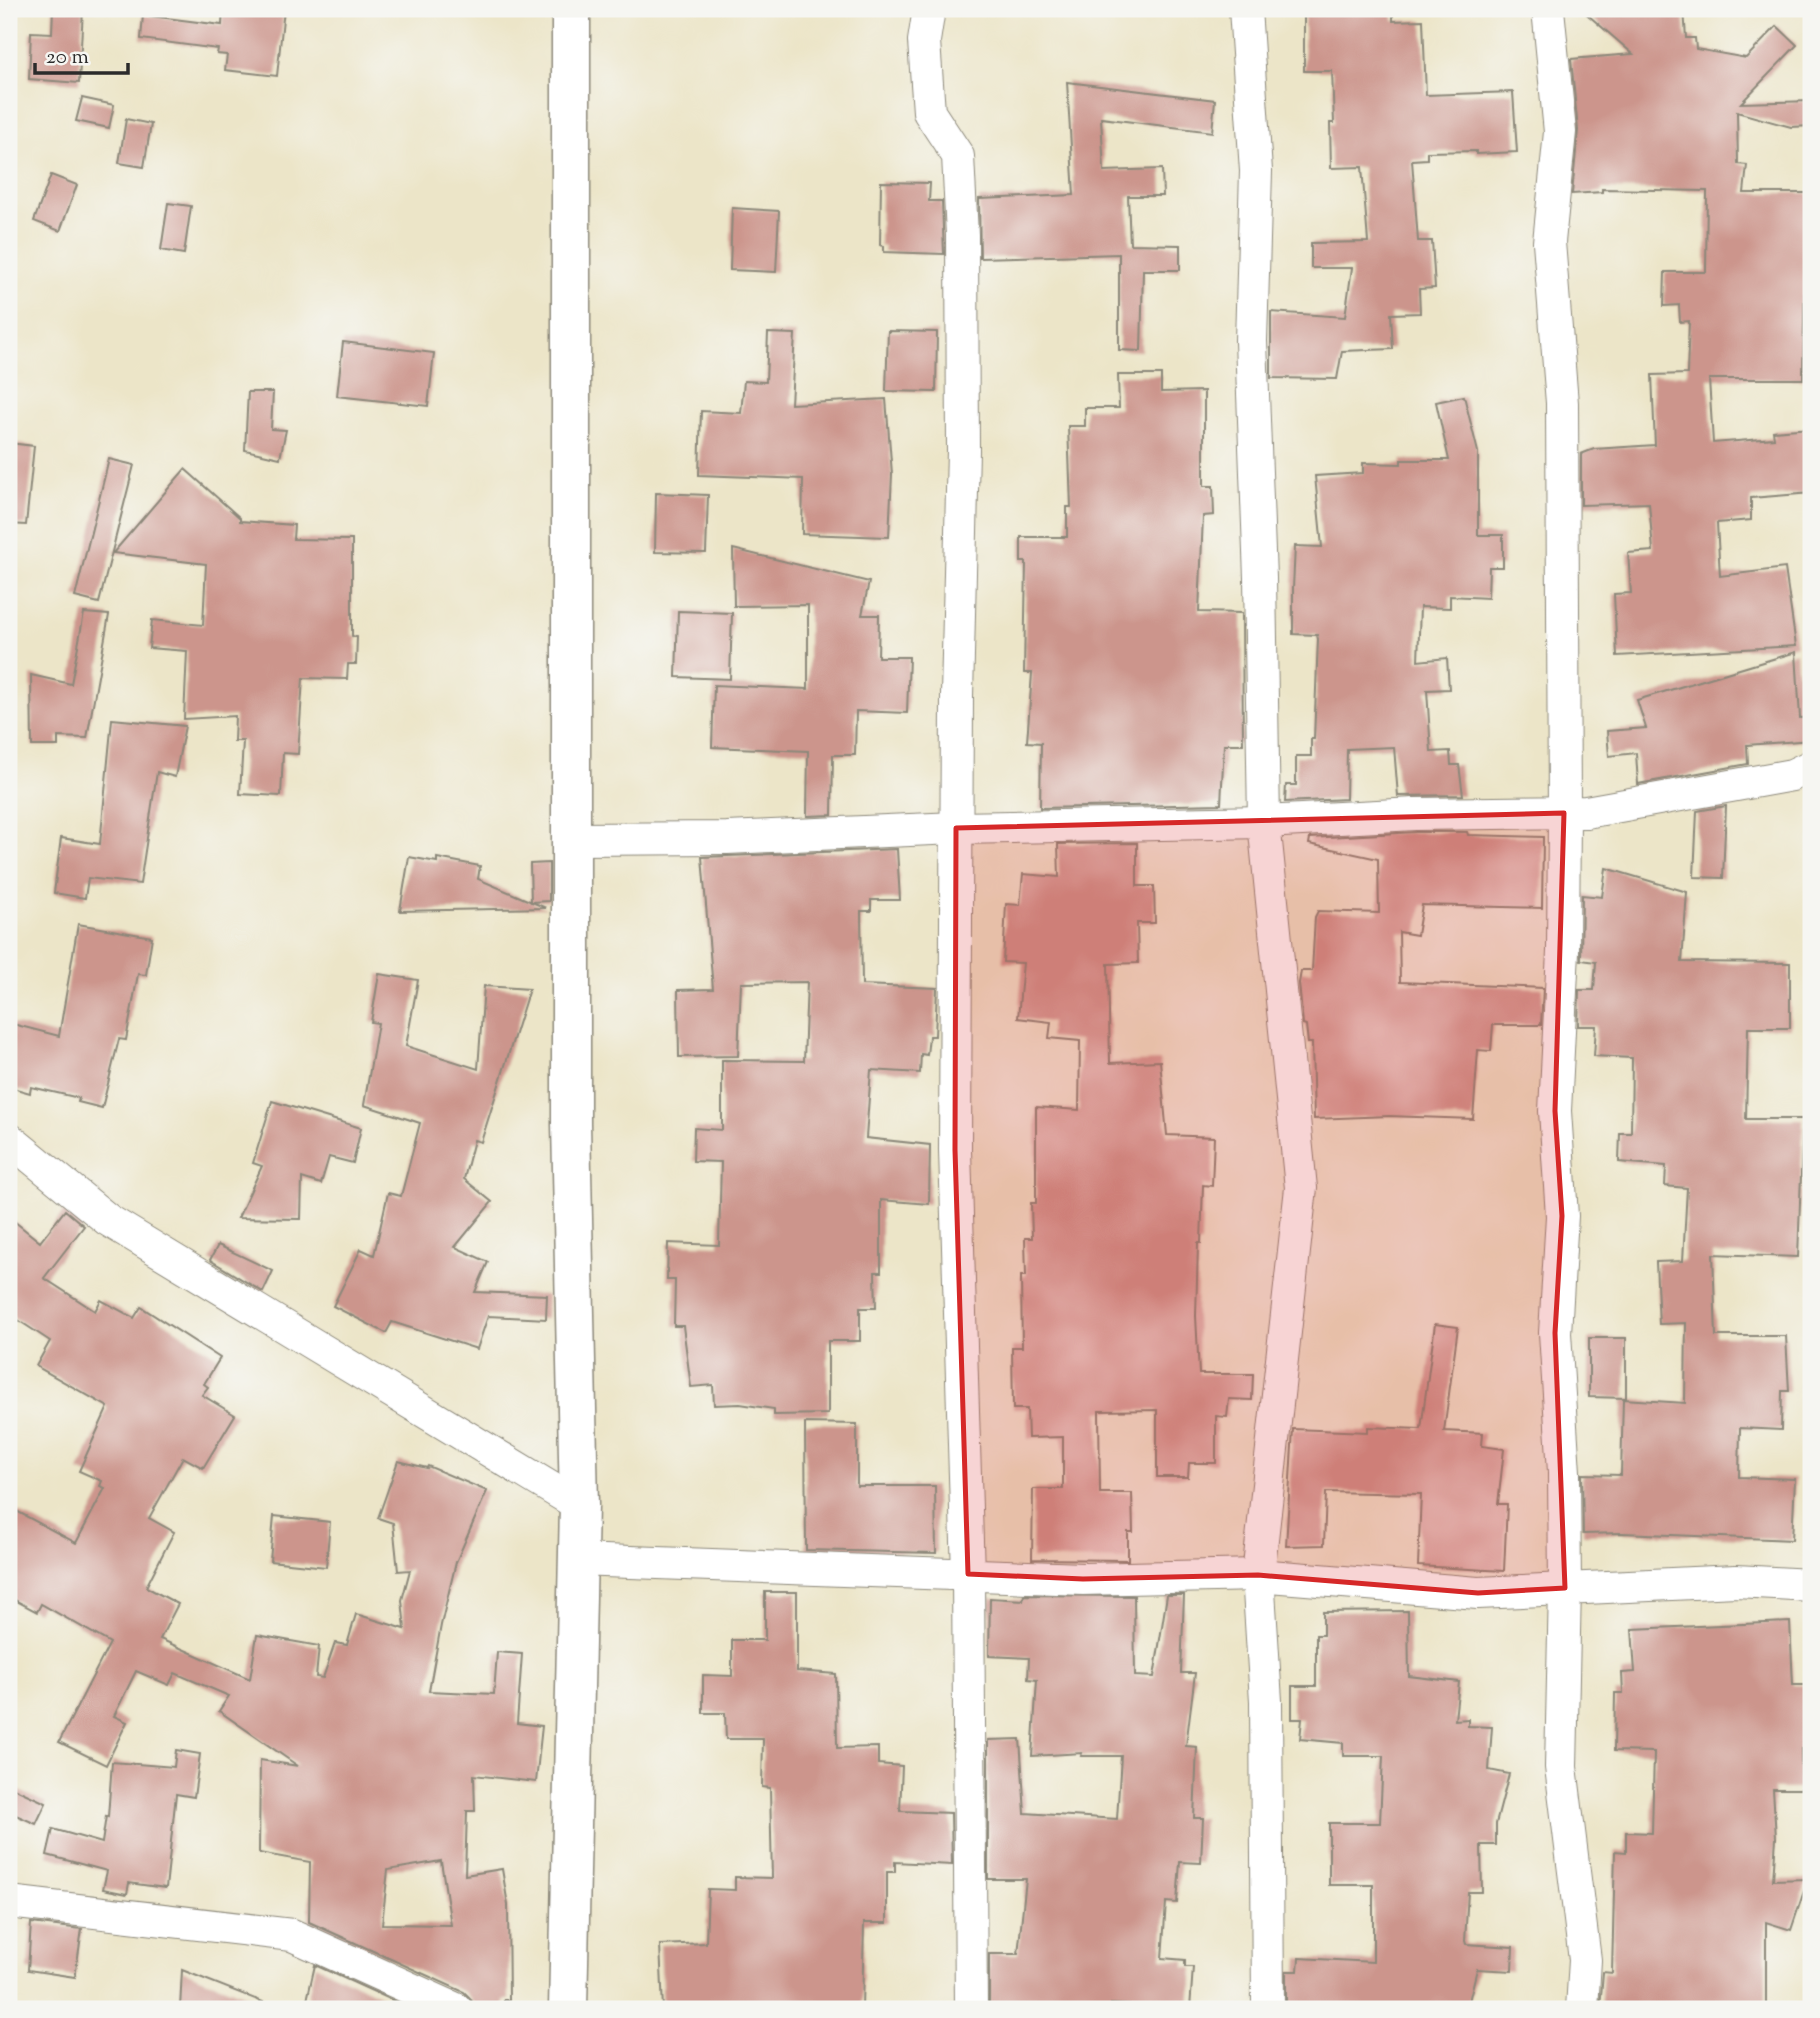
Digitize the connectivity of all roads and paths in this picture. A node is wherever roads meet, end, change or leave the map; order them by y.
1 (571, 9) edge
2 (929, 9) edge
3 (1245, 9) edge
4 (1548, 9) edge
5 (1811, 766) edge
6 (1564, 813) junction
7 (1264, 822) junction
8 (956, 828) junction
9 (571, 839) junction
10 (9, 1139) edge
11 (579, 1505) junction
12 (577, 1560) junction
13 (968, 1574) junction
14 (1258, 1575) junction
15 (1811, 1585) edge
16 (1566, 1588) junction
17 (9, 1902) edge
18 (456, 2009) edge
19 (569, 2009) edge
20 (971, 2009) edge
21 (1268, 2009) edge
22 (1582, 2009) edge

1 - 9 street
2 - 8 street
3 - 7 street
4 - 6 street
5 - 6 street
6 - 7 street
6 - 16 street
7 - 8 street
7 - 14 street
8 - 9 street
8 - 13 street
9 - 11 street
10 - 11 street
11 - 12 street
12 - 13 street
12 - 19 street
13 - 14 street
13 - 20 street
14 - 16 street
14 - 21 street
15 - 16 street
16 - 22 street
17 - 18 street

